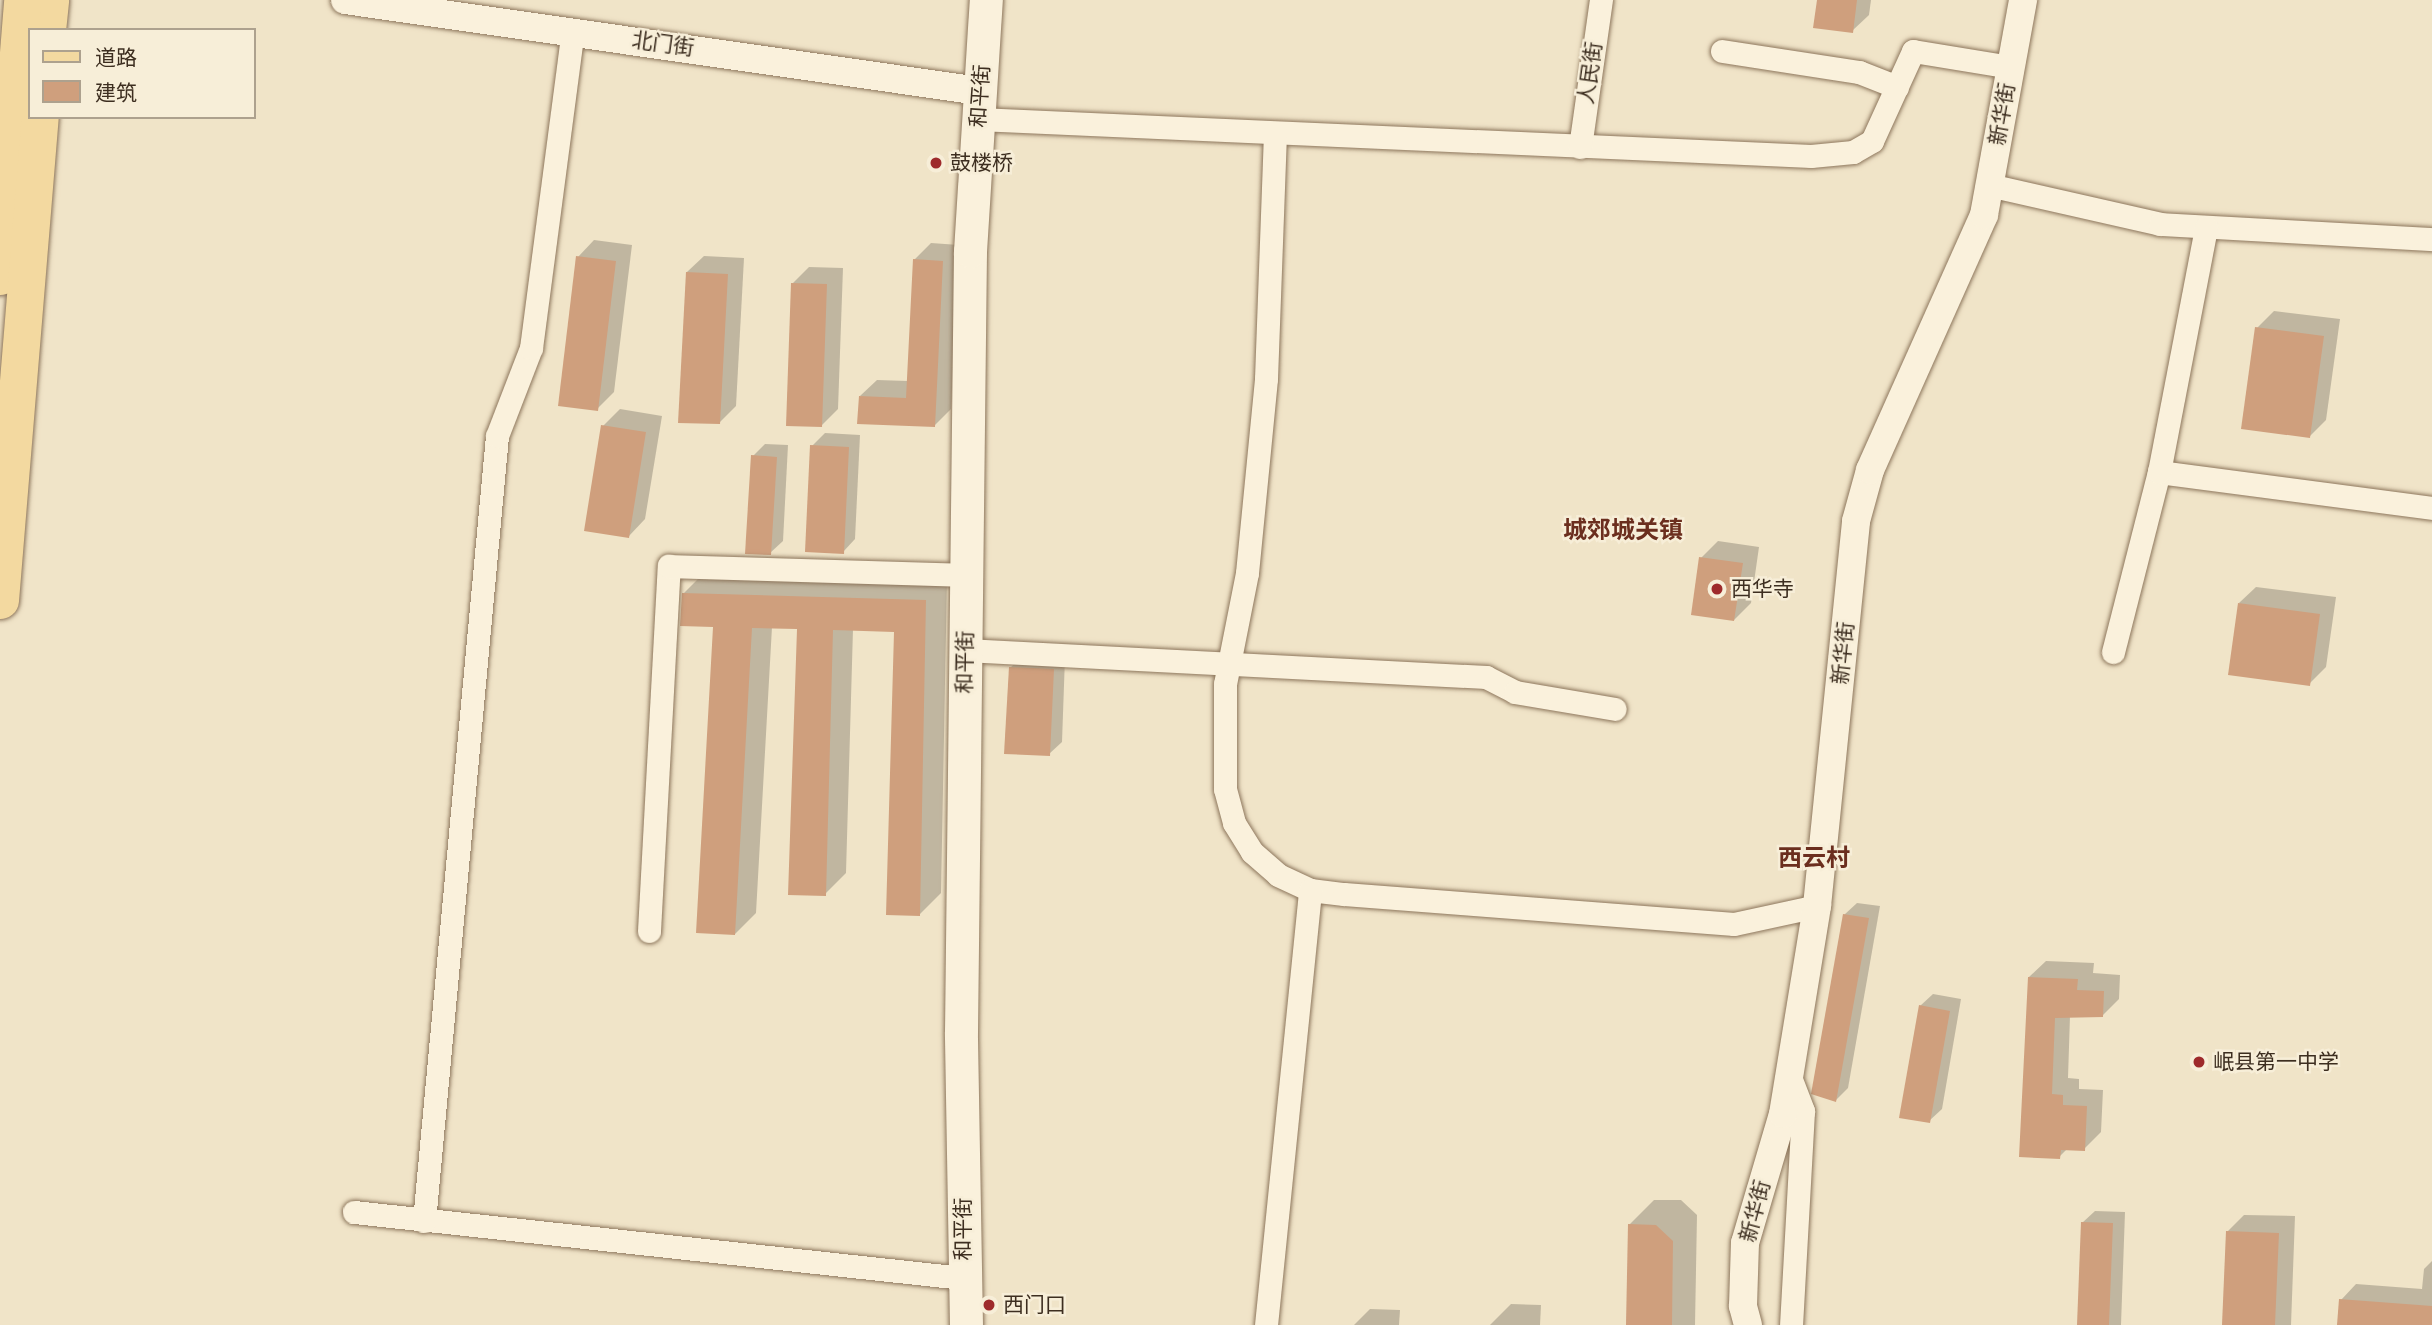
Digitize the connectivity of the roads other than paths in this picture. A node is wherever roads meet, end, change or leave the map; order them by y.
1 (22, 0) edge
2 (50, 0) edge
3 (345, 0) edge
4 (986, 0) edge
5 (1601, 0) edge
6 (2023, 0) edge
7 (47, 28) edge
8 (573, 31) junction
9 (1722, 51) dead end
10 (2011, 67) junction
11 (1897, 87) junction
12 (979, 105) junction
13 (40, 119) edge
14 (1275, 133) junction
15 (1580, 146) junction
16 (4, 149) edge
17 (1989, 185) junction
18 (2206, 227) junction
19 (2432, 239) edge
20 (0, 276) edge
21 (2159, 472) junction
22 (2432, 508) edge
23 (966, 575) junction
24 (0, 600) edge
25 (965, 650) junction
26 (2113, 652) dead end
27 (1229, 662) junction
28 (1615, 709) dead end
29 (1310, 890) junction
30 (1817, 906) junction
31 (649, 931) dead end
32 (1789, 1074) junction
33 (354, 1212) dead end
34 (424, 1221) junction
35 (964, 1278) junction
36 (965, 1325) edge
37 (1266, 1325) edge
38 (1748, 1325) edge
39 (1791, 1325) edge

1 - 16 main road
2 - 7 main road
3 - 8 street, 北门街
4 - 12 main road, 和平街
5 - 15 street, 人民街
6 - 10 street, 新华街
8 - 12 street, 北门街
8 - 34 street
9 - 11 street
10 - 11 street
10 - 17 street, 新华街
11 - 15 street
12 - 14 street
12 - 23 main road, 和平街
13 - 24 main road
14 - 15 street
14 - 27 street
16 - 20 main road
17 - 18 street
17 - 30 street, 新华街
18 - 19 street
18 - 21 street
21 - 22 street
21 - 26 street
23 - 25 main road, 和平街
23 - 31 street
25 - 27 street
25 - 35 main road, 和平街
27 - 28 street
27 - 29 street
29 - 30 street
29 - 37 street
30 - 32 street, 新华街
32 - 38 street, 新华街
32 - 39 street
33 - 34 street
34 - 35 street
35 - 36 main road, 和平街

